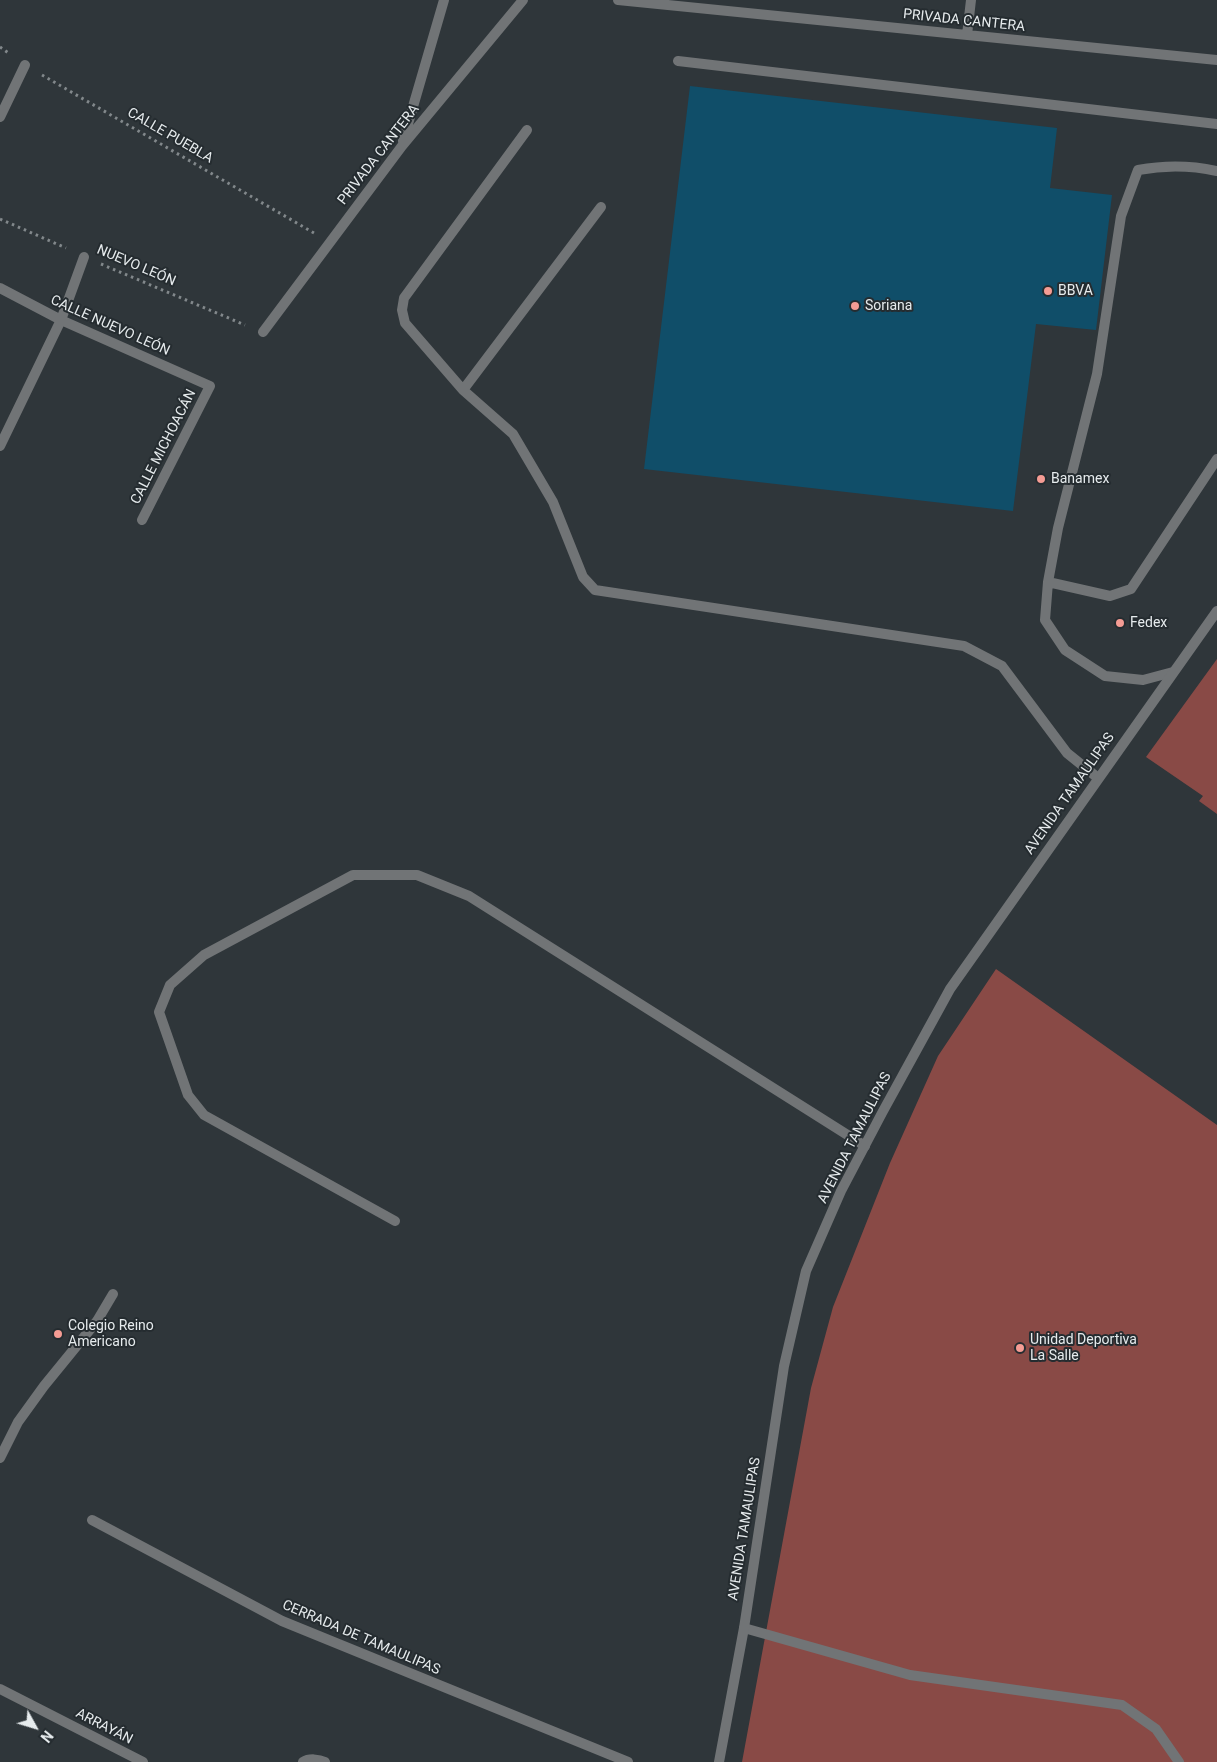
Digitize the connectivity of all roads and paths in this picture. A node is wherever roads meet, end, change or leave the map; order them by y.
1 (444, 0) edge
2 (523, 0) edge
3 (618, 0) edge
4 (971, 0) edge
5 (967, 35) junction
6 (0, 47) edge
7 (1217, 60) edge
8 (678, 61) dead end
9 (25, 65) junction
10 (0, 117) edge
11 (1217, 124) edge
12 (527, 130) dead end
13 (402, 146) junction
14 (1217, 171) edge
15 (601, 207) dead end
16 (0, 219) edge
17 (329, 242) junction
18 (84, 256) junction
19 (0, 288) edge
20 (61, 320) junction
21 (263, 332) joint
22 (210, 386) joint
23 (463, 390) junction
24 (0, 446) edge
25 (1217, 459) edge
26 (142, 520) dead end
27 (1048, 582) junction
28 (1217, 611) edge
29 (1173, 672) junction
30 (1098, 778) junction
31 (865, 1146) junction
32 (396, 1221) dead end
33 (113, 1294) dead end
34 (0, 1458) edge
35 (92, 1520) dead end
36 (744, 1628) junction
37 (2, 1693) edge
38 (323, 1761) edge
39 (143, 1762) edge
40 (303, 1762) edge
41 (628, 1762) edge
42 (718, 1762) edge
43 (1180, 1762) edge

1 - 13 street
2 - 13 street, PRIVADA CANTERA
3 - 5 street, PRIVADA CANTERA
4 - 5 street
5 - 7 street, PRIVADA CANTERA
6 - 9 path, CALLE PUEBLA
8 - 11 street
9 - 10 street
9 - 17 path, CALLE PUEBLA
12 - 23 street
13 - 17 street, PRIVADA CANTERA
14 - 27 street
15 - 23 street
16 - 18 path, NUEVO LEÓN
17 - 21 street, PRIVADA CANTERA
18 - 20 street
18 - 21 path, NUEVO LEÓN
19 - 20 street, CALLE NUEVO LEÓN
20 - 22 street, CALLE NUEVO LEÓN
20 - 24 street
22 - 26 street, CALLE MICHOACÁN
23 - 30 street
25 - 27 street
27 - 29 street
28 - 29 street, AVENIDA TAMAULIPAS
29 - 30 street, AVENIDA TAMAULIPAS
30 - 31 street, AVENIDA TAMAULIPAS
31 - 32 street
31 - 36 street, AVENIDA TAMAULIPAS
33 - 34 street
35 - 41 street, CERRADA DE TAMAULIPAS
36 - 42 street, AVENIDA TAMAULIPAS
36 - 43 street
37 - 39 street, ARRAYÁN
38 - 40 street

